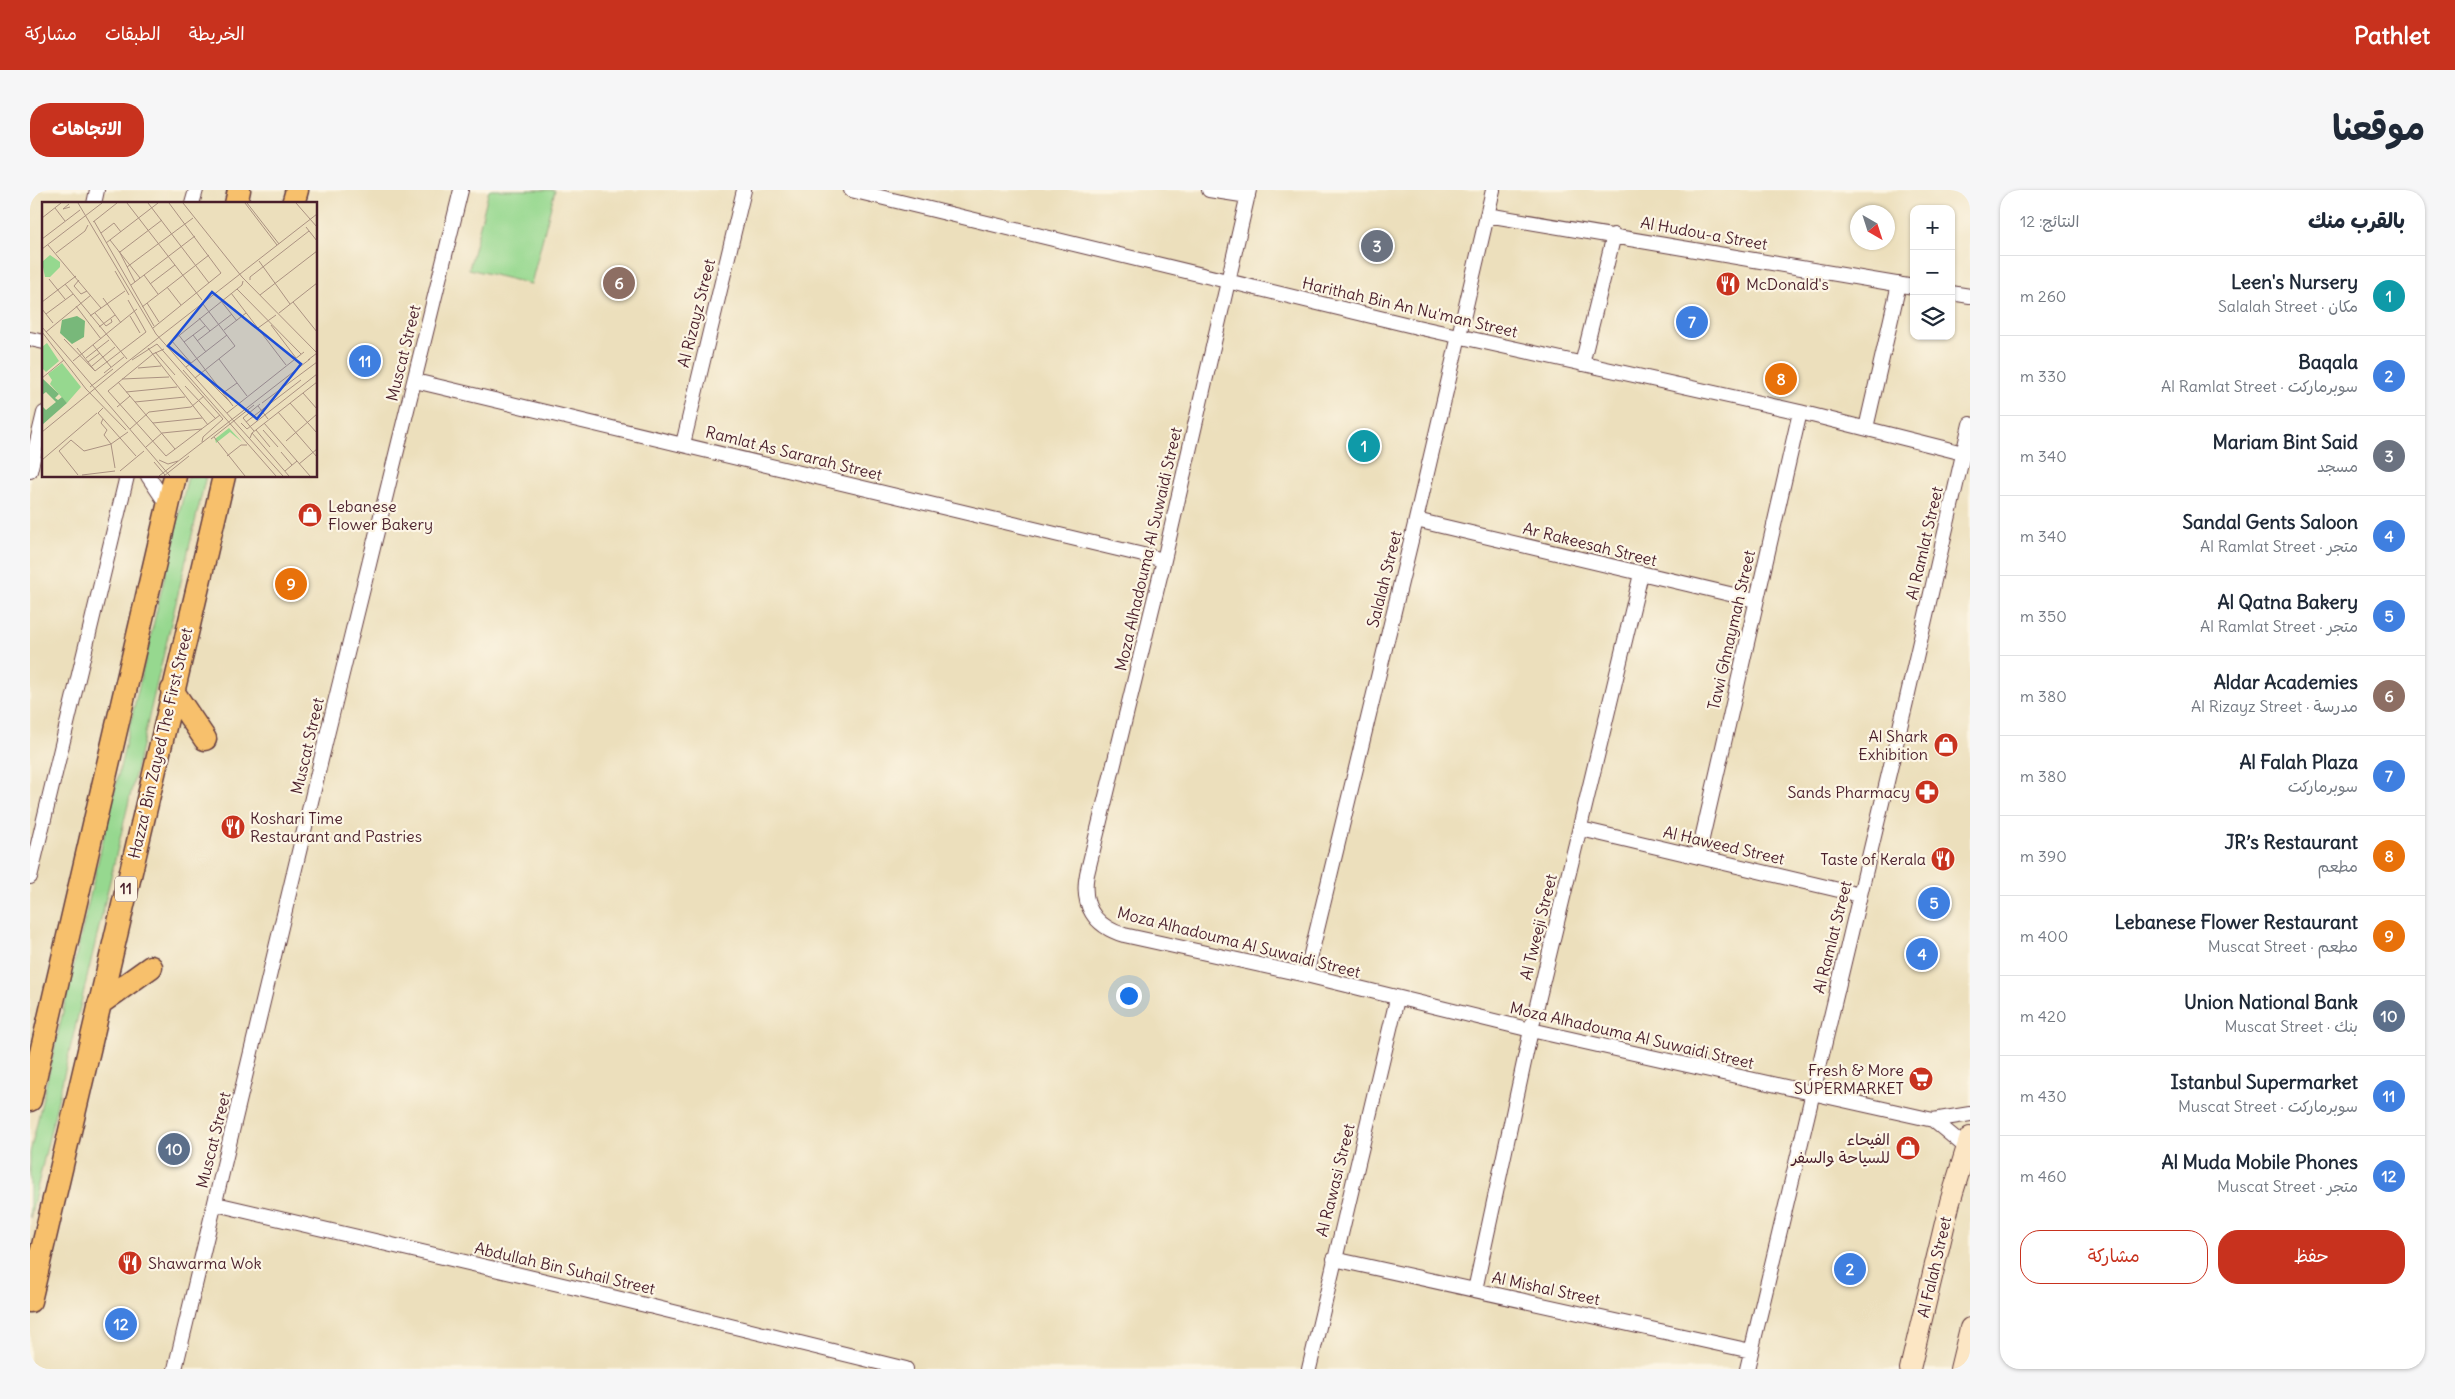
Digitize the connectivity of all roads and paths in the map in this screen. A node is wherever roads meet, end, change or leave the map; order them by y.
1 (460, 190) edge
2 (744, 190) edge
3 (851, 190) edge
4 (1209, 190) edge
5 (1493, 190) edge
6 (875, 193) edge
7 (1248, 193) edge
8 (1487, 215) junction
9 (1614, 235) junction
10 (1229, 282) junction
11 (1899, 284) junction
12 (1910, 286) edge
13 (1955, 294) edge
14 (1970, 296) edge
15 (1458, 336) junction
16 (1582, 364) junction
17 (415, 381) junction
18 (1800, 412) junction
19 (42, 421) edge
20 (1970, 424) edge
21 (1866, 428) junction
22 (683, 444) junction
23 (1963, 453) junction
24 (30, 471) edge
25 (127, 478) edge
26 (149, 478) edge
27 (175, 478) edge
28 (224, 478) edge
29 (168, 506) junction
30 (1416, 520) junction
31 (1164, 560) junction
32 (1641, 574) junction
33 (1755, 600) junction
34 (172, 690) junction
35 (205, 739) dead end
36 (1581, 829) junction
37 (1698, 856) junction
38 (30, 877) edge
39 (1860, 895) junction
40 (151, 967) dead end
41 (1306, 975) junction
42 (1397, 999) junction
43 (99, 1004) junction
44 (1531, 1030) junction
45 (1811, 1093) junction
46 (30, 1100) edge
47 (1970, 1114) edge
48 (1933, 1120) junction
49 (1969, 1143) edge
50 (216, 1204) junction
51 (1334, 1259) junction
52 (1475, 1290) junction
53 (30, 1301) edge
54 (1970, 1328) edge
55 (1751, 1351) junction
56 (176, 1369) edge
57 (906, 1369) edge
58 (1309, 1369) edge
59 (1747, 1369) edge
60 (1910, 1369) edge
61 (1960, 1369) edge

1 - 17 street, Muscat Street
2 - 22 street, Al Rizayz Street
3 - 6 street, Harithah Bin An Nu'man Street
4 - 7 street
5 - 8 street, Salalah Street
6 - 10 street, Harithah Bin An Nu'man Street
7 - 10 street, Moza Alhadouma Al Suwaidi Street
8 - 9 street, Al Hudou-a Street
8 - 15 street, Salalah Street
9 - 11 street, Al Hudou-a Street
9 - 16 street
10 - 15 street, Harithah Bin An Nu'man Street
10 - 31 street, Moza Alhadouma Al Suwaidi Street
11 - 12 street, Al Hudou-a Street
11 - 21 street
13 - 14 street
15 - 16 street, Harithah Bin An Nu'man Street
15 - 30 street, Salalah Street
16 - 18 street, Harithah Bin An Nu'man Street
17 - 22 street, Ramlat As Sararah Street
17 - 50 street, Muscat Street
18 - 21 street, Harithah Bin An Nu'man Street
18 - 33 street, Tawi Ghnaymah Street
19 - 24 street
20 - 23 street, Al Ramlat Street
21 - 23 street, Harithah Bin An Nu'man Street
22 - 31 street, Ramlat As Sararah Street
23 - 39 street, Al Ramlat Street
25 - 38 street
26 - 29 street
27 - 29 main road
28 - 34 main road, Hazza' Bin Zayed The First Street / 11
29 - 46 main road
30 - 32 street, Ar Rakeesah Street
30 - 41 street, Salalah Street
31 - 41 street, Moza Alhadouma Al Suwaidi Street
32 - 33 street, Ar Rakeesah Street
32 - 36 street, Al Tweeji Street
33 - 37 street, Tawi Ghnaymah Street
34 - 35 main road
34 - 43 main road, Hazza' Bin Zayed The First Street / 11
36 - 37 street, Al Haweed Street
36 - 44 street, Al Tweeji Street
37 - 39 street, Al Haweed Street
39 - 45 street, Al Ramlat Street
40 - 43 main road
41 - 42 street, Moza Alhadouma Al Suwaidi Street
42 - 44 street, Moza Alhadouma Al Suwaidi Street
42 - 51 street, Al Rawasi Street
43 - 53 main road, Hazza' Bin Zayed The First Street / 11
44 - 45 street, Moza Alhadouma Al Suwaidi Street
44 - 52 street, Al Tweeji Street
45 - 48 street, Moza Alhadouma Al Suwaidi Street
45 - 55 street, Al Ramlat Street
47 - 48 street, Moza Alhadouma Al Suwaidi Street
48 - 49 street, Moza Alhadouma Al Suwaidi Street
49 - 60 main road, Al Falah Street
50 - 56 street, Muscat Street
50 - 57 street, Abdullah Bin Suhail Street
51 - 52 street, Al Mishal Street
51 - 58 street, Al Rawasi Street
52 - 55 street, Al Mishal Street
54 - 61 main road
55 - 59 street, Al Ramlat Street

